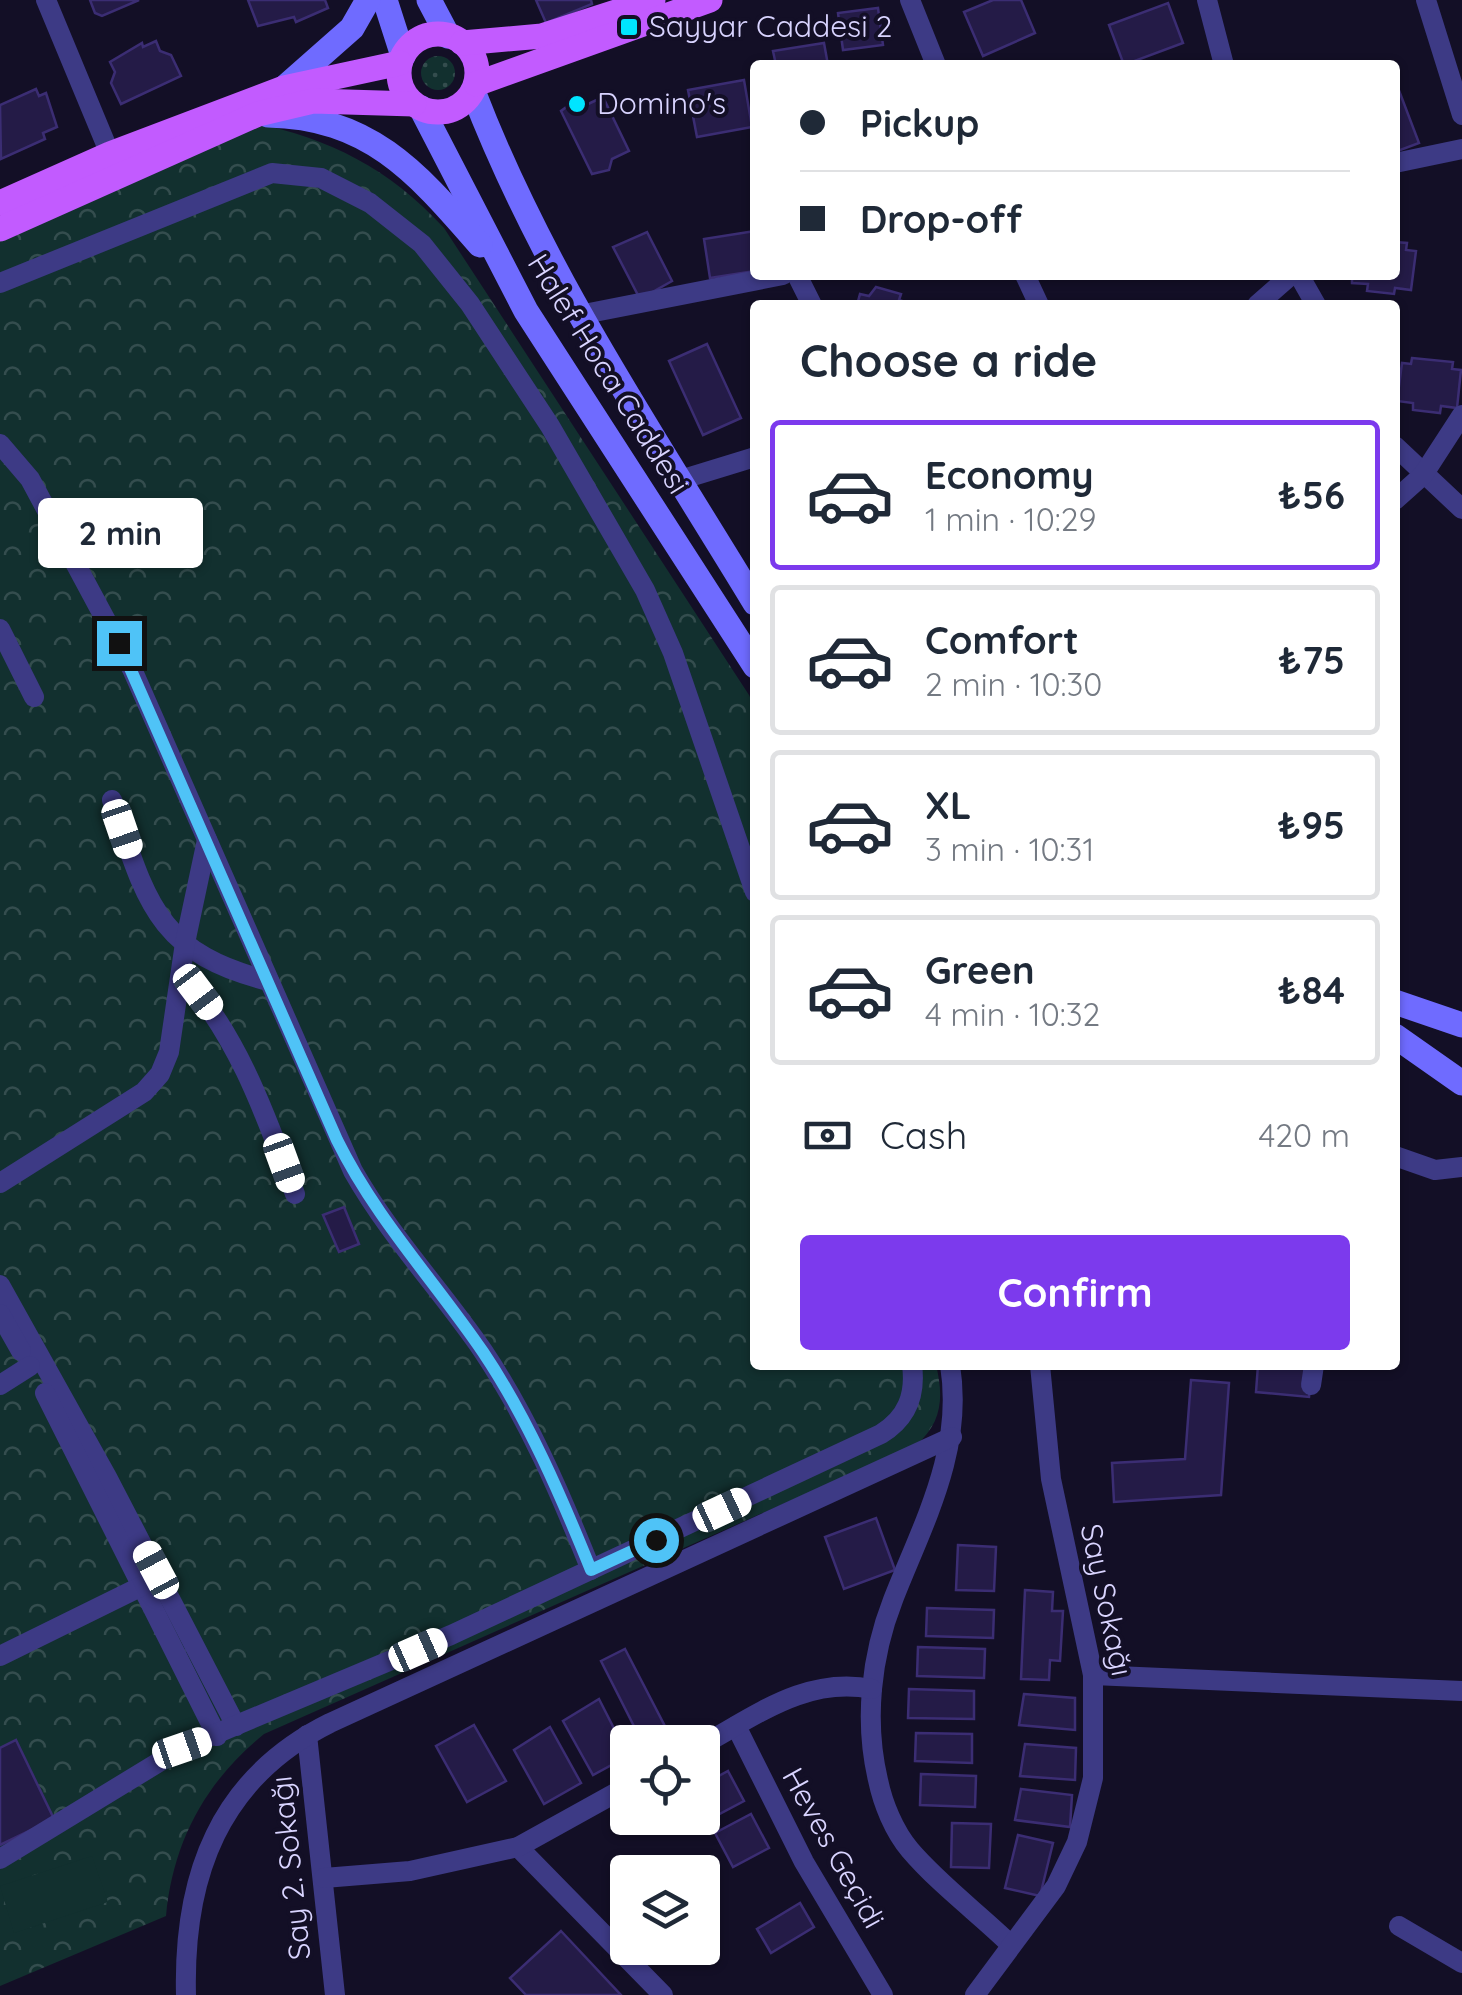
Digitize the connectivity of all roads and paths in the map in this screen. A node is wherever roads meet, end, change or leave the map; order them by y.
1 (46, 0) edge
2 (368, 0) edge
3 (385, 0) edge
4 (429, 0) edge
5 (710, 0) edge
6 (910, 0) edge
7 (1207, 0) edge
8 (1426, 0) edge
9 (649, 1) edge
10 (455, 40) junction
11 (402, 60) junction
12 (934, 60) edge
13 (1223, 60) edge
14 (474, 87) junction
15 (284, 88) junction
16 (418, 106) junction
17 (258, 114) junction
18 (1462, 114) edge
19 (1462, 149) edge
20 (110, 154) junction
21 (1400, 162) edge
22 (0, 203) edge
23 (0, 229) edge
24 (507, 275) junction
25 (758, 280) edge
26 (1285, 280) edge
27 (0, 283) edge
28 (1263, 300) edge
29 (579, 315) junction
30 (1462, 415) edge
31 (0, 444) edge
32 (1400, 451) edge
33 (750, 459) edge
34 (1423, 475) junction
35 (680, 480) junction
36 (1400, 496) edge
37 (1462, 509) edge
38 (750, 596) edge
39 (0, 629) edge
40 (750, 658) edge
41 (34, 697) dead end
42 (112, 800) dead end
43 (208, 840) junction
44 (750, 877) edge
45 (184, 944) junction
46 (180, 973) junction
47 (269, 981) junction
48 (1400, 1004) edge
49 (1462, 1024) edge
50 (1400, 1040) edge
51 (1462, 1083) edge
52 (1400, 1158) edge
53 (1462, 1168) edge
54 (0, 1183) edge
55 (295, 1194) dead end
56 (0, 1285) edge
57 (0, 1314) edge
58 (30, 1366) junction
59 (912, 1370) edge
60 (950, 1370) edge
61 (1041, 1370) edge
62 (0, 1385) edge
63 (952, 1436) junction
64 (591, 1570) junction
65 (142, 1586) junction
66 (0, 1656) edge
67 (1093, 1675) junction
68 (872, 1689) junction
69 (1462, 1691) edge
70 (736, 1726) junction
71 (226, 1731) junction
72 (307, 1735) junction
73 (720, 1735) edge
74 (610, 1796) edge
75 (518, 1847) junction
76 (0, 1859) edge
77 (324, 1878) junction
78 (1399, 1926) dead end
79 (1010, 1944) junction
80 (1462, 1963) edge
81 (186, 1995) edge
82 (335, 1995) edge
83 (663, 1995) edge
84 (883, 1995) edge
85 (975, 1995) edge

1 - 20 street
2 - 15 main road
3 - 11 main road
4 - 10 main road
5 - 14 main road
6 - 12 street
7 - 13 street
8 - 18 street
9 - 10 main road
10 - 11 main road
10 - 14 main road
11 - 15 main road
11 - 16 main road
14 - 16 main road
14 - 29 main road, Halef Hoca Caddesi
15 - 20 main road
16 - 17 main road
16 - 24 main road, Halef Hoca Caddesi
17 - 23 main road
17 - 24 main road
19 - 21 street
20 - 22 main road
24 - 40 main road, Halef Hoca Caddesi
25 - 29 street
26 - 28 street
27 - 44 street
29 - 35 main road, Halef Hoca Caddesi
30 - 34 street
31 - 43 street
32 - 34 street
33 - 35 street
34 - 36 street
34 - 37 street
35 - 38 main road, Halef Hoca Caddesi
39 - 41 street
42 - 45 street
43 - 45 street
43 - 47 street
45 - 46 street
45 - 47 street
46 - 54 street
46 - 55 street
47 - 64 street
48 - 49 main road
50 - 51 main road
52 - 53 street
56 - 71 street
57 - 58 street
58 - 62 street
58 - 65 street
59 - 64 street
60 - 63 street
61 - 67 street, Say Sokağı
63 - 68 street
63 - 72 street
64 - 71 street
65 - 66 street
65 - 71 street
67 - 69 street
67 - 79 street, Say Sokağı
68 - 70 street
68 - 79 street
70 - 73 street
70 - 84 street, Heves Geçidi
71 - 76 street
72 - 77 street, Say 2. Sokağı
72 - 81 street
74 - 75 street
75 - 77 street
75 - 83 street
77 - 82 street, Say 2. Sokağı
78 - 80 street
79 - 85 street, Say Sokağı

